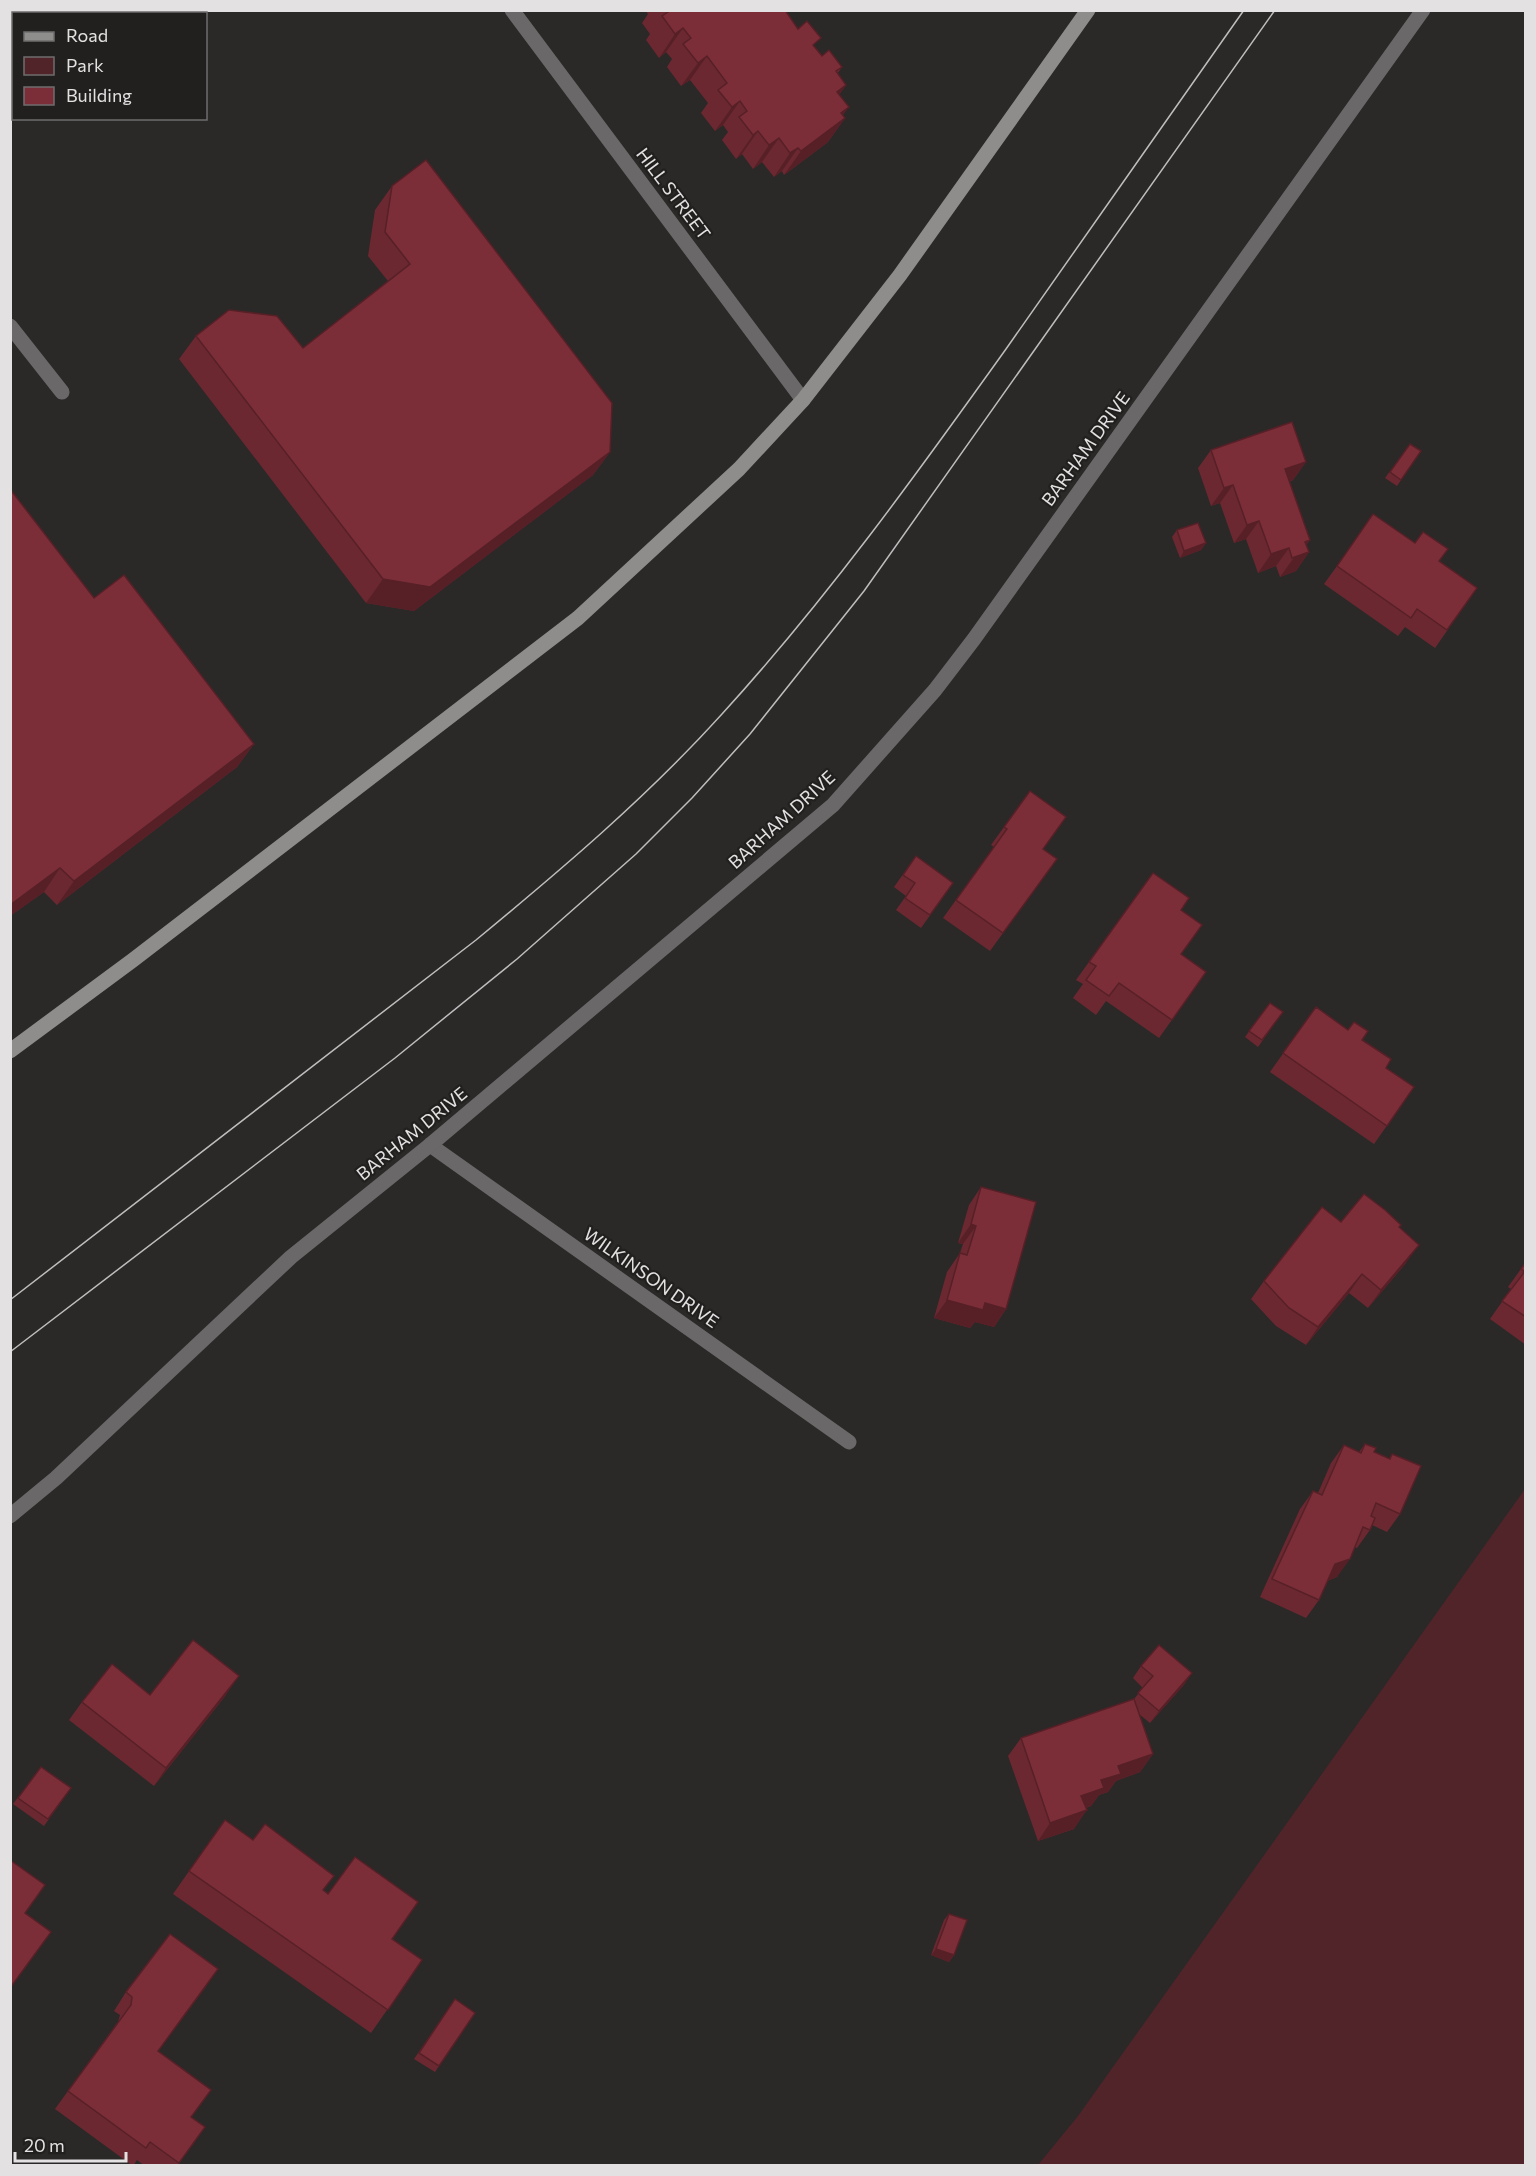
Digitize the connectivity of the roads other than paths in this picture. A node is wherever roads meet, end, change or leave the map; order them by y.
1 (512, 10) edge
2 (1088, 10) edge
3 (1423, 10) edge
4 (10, 326) edge
5 (62, 392) dead end
6 (803, 400) junction
7 (10, 1051) edge
8 (430, 1145) junction
9 (849, 1442) dead end
10 (10, 1516) edge

1 - 6 street, HILL STREET
2 - 6 main road
3 - 8 street, BARHAM DRIVE
4 - 5 street
6 - 7 main road
8 - 9 street, WILKINSON DRIVE
8 - 10 street, BARHAM DRIVE

